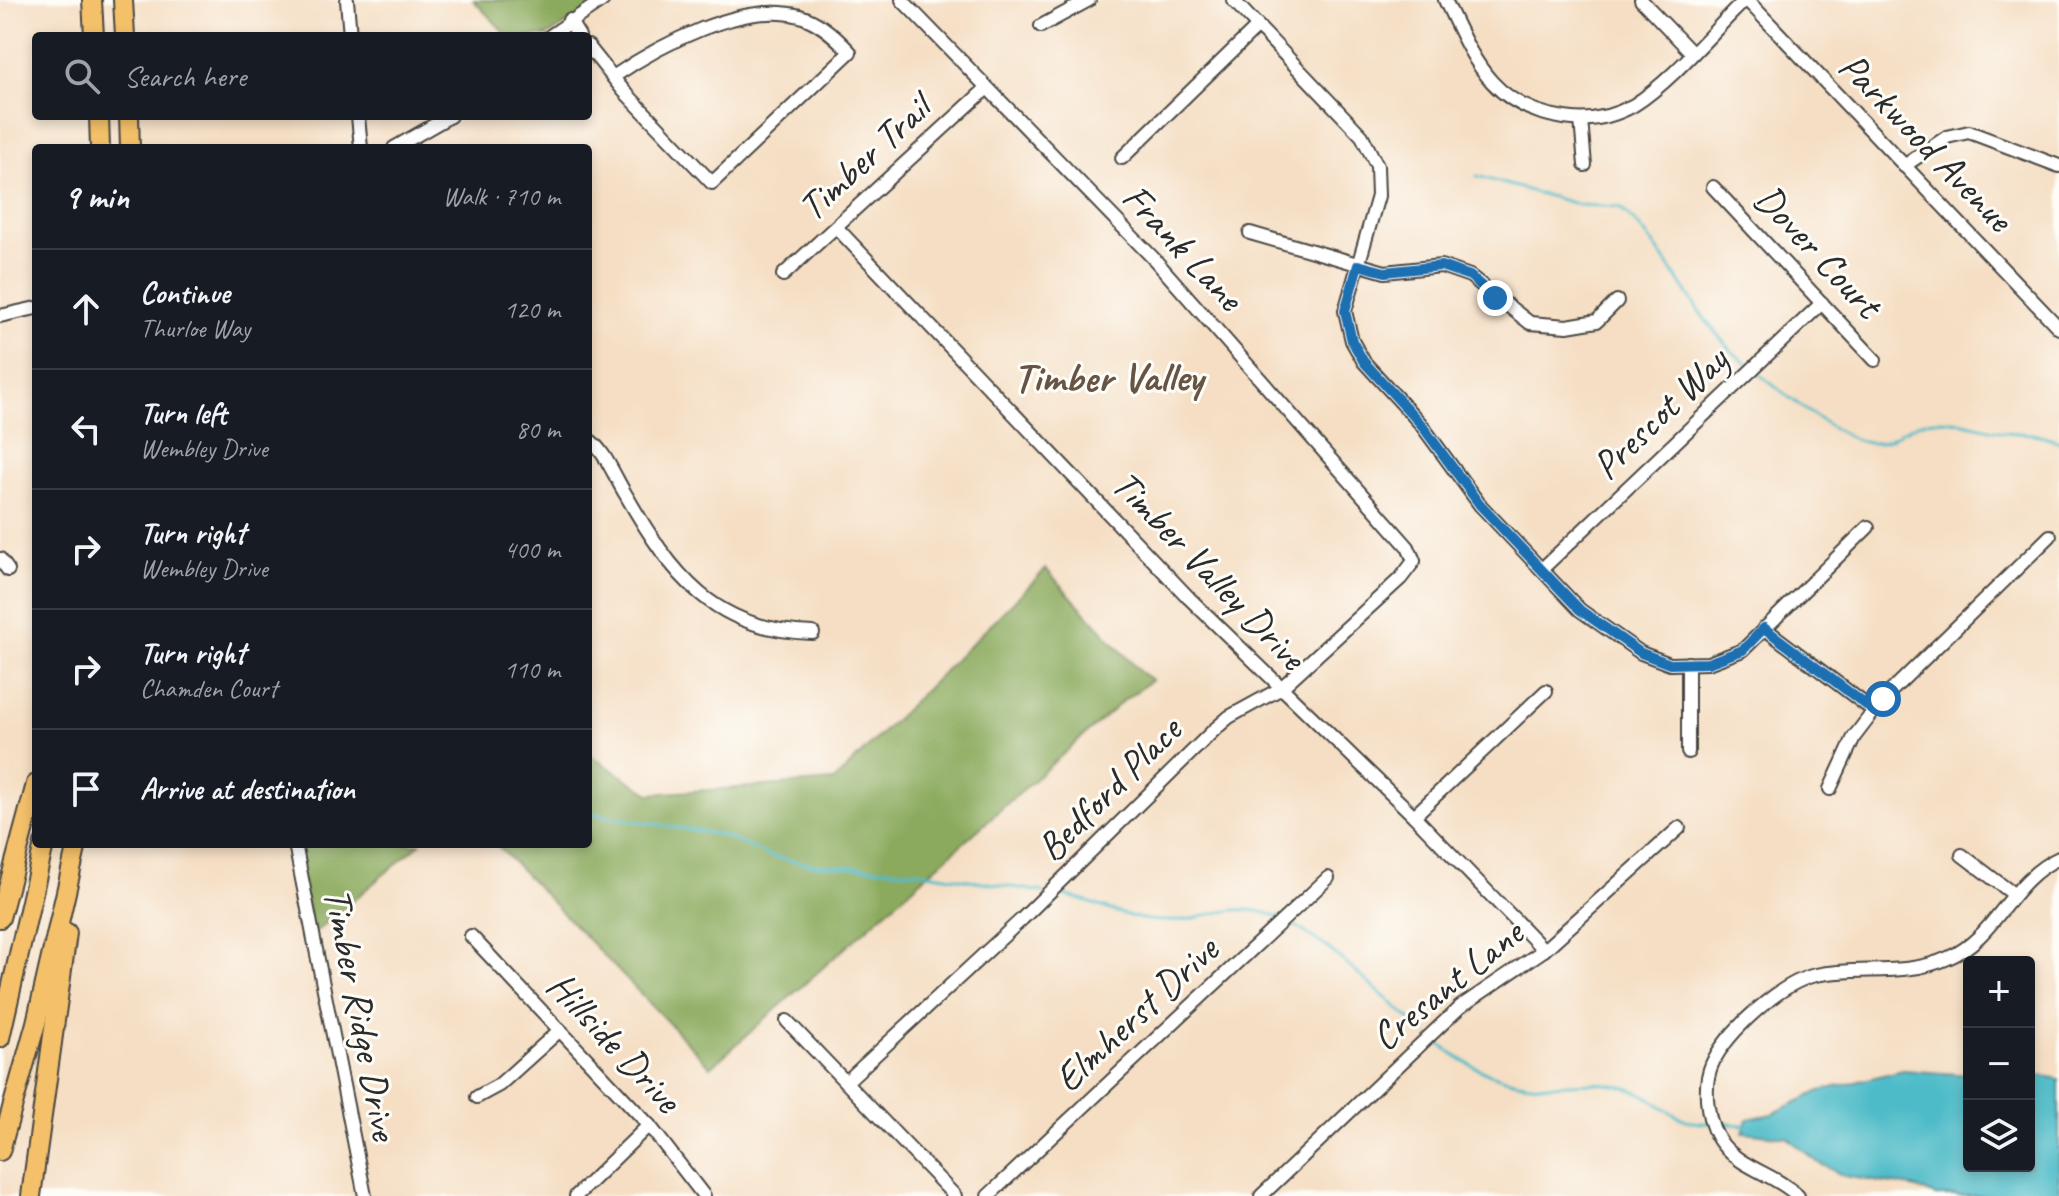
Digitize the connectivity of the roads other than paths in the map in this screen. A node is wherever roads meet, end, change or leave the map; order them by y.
1 (92, 0) edge
2 (123, 0) edge
3 (347, 0) edge
4 (603, 0) edge
5 (902, 0) edge
6 (1089, 0) edge
7 (1233, 0) edge
8 (1445, 0) edge
9 (1641, 0) edge
10 (1746, 0) edge
11 (569, 20) junction
12 (1041, 26) dead end
13 (1258, 26) junction
14 (94, 32) edge
15 (125, 32) edge
16 (350, 32) edge
17 (555, 32) edge
18 (576, 32) edge
19 (592, 51) edge
20 (1691, 52) junction
21 (613, 77) junction
22 (987, 88) junction
23 (99, 120) edge
24 (129, 120) edge
25 (358, 120) edge
26 (443, 120) edge
27 (1581, 120) junction
28 (100, 144) edge
29 (130, 144) edge
30 (361, 144) edge
31 (401, 144) edge
32 (1122, 158) dead end
33 (1585, 165) dead end
34 (1904, 166) junction
35 (2059, 166) edge
36 (1713, 187) dead end
37 (836, 227) junction
38 (1250, 233) dead end
39 (1358, 265) junction
40 (783, 275) dead end
41 (1617, 301) dead end
42 (1822, 303) junction
43 (32, 309) edge
44 (0, 316) edge
45 (2059, 328) edge
46 (1875, 360) dead end
47 (592, 444) edge
48 (1868, 527) dead end
49 (2050, 536) dead end
50 (1408, 547) joint
51 (1542, 569) junction
52 (1764, 628) junction
53 (813, 633) dead end
54 (1688, 663) junction
55 (1280, 689) junction
56 (1546, 691) dead end
57 (1874, 711) junction
58 (1688, 752) dead end
59 (1830, 789) dead end
60 (32, 799) edge
61 (1414, 816) junction
62 (1679, 828) dead end
63 (43, 848) edge
64 (76, 848) edge
65 (296, 848) edge
66 (1962, 855) dead end
67 (2059, 858) edge
68 (1328, 878) dead end
69 (69, 883) junction
70 (2012, 893) junction
71 (0, 918) edge
72 (471, 936) dead end
73 (1544, 950) junction
74 (787, 1021) dead end
75 (560, 1030) junction
76 (0, 1038) edge
77 (846, 1082) junction
78 (477, 1097) dead end
79 (649, 1125) junction
80 (0, 1151) edge
81 (31, 1196) edge
82 (365, 1196) edge
83 (576, 1196) edge
84 (704, 1196) edge
85 (955, 1196) edge
86 (988, 1196) edge
87 (1261, 1196) edge
88 (1798, 1196) edge

1 - 14 highway
2 - 15 highway
3 - 16 street
4 - 11 street
5 - 22 street, Frank Lane
6 - 12 street
7 - 13 street
8 - 27 street
9 - 20 street
10 - 20 street
10 - 34 street, Parkwood Avenue
11 - 17 street
11 - 18 street
13 - 32 street
13 - 39 street
19 - 21 street
20 - 27 street
21 - 21 street
22 - 37 street, Timber Trail
22 - 50 street, Frank Lane
23 - 28 highway
24 - 29 highway
25 - 30 street
26 - 31 street
27 - 33 street
34 - 35 street
34 - 45 street, Parkwood Avenue
36 - 42 street, Dover Court
37 - 40 street, Timber Trail
37 - 55 street, Timber Valley Drive
38 - 39 street
39 - 41 street
39 - 51 street
42 - 46 street, Dover Court
42 - 51 street, Prescot Way
43 - 44 street
47 - 53 street
48 - 52 street
49 - 57 street
50 - 55 street, Bedford Place
51 - 54 street
52 - 54 street
52 - 57 street
54 - 58 street
55 - 61 street, Timber Valley Drive
55 - 77 street, Bedford Place
56 - 61 street
57 - 59 street
60 - 71 highway
61 - 73 street, Timber Valley Drive
62 - 73 street, Cresant Lane
63 - 76 highway
64 - 69 highway
65 - 82 street, Timber Ridge Drive
66 - 70 street
67 - 70 street
68 - 86 street, Elmherst Drive
69 - 80 highway
69 - 81 highway
70 - 88 street
72 - 75 street, Hillside Drive
73 - 87 street, Cresant Lane
74 - 77 street
75 - 78 street
75 - 79 street, Hillside Drive
77 - 85 street
79 - 83 street
79 - 84 street, Hillside Drive

